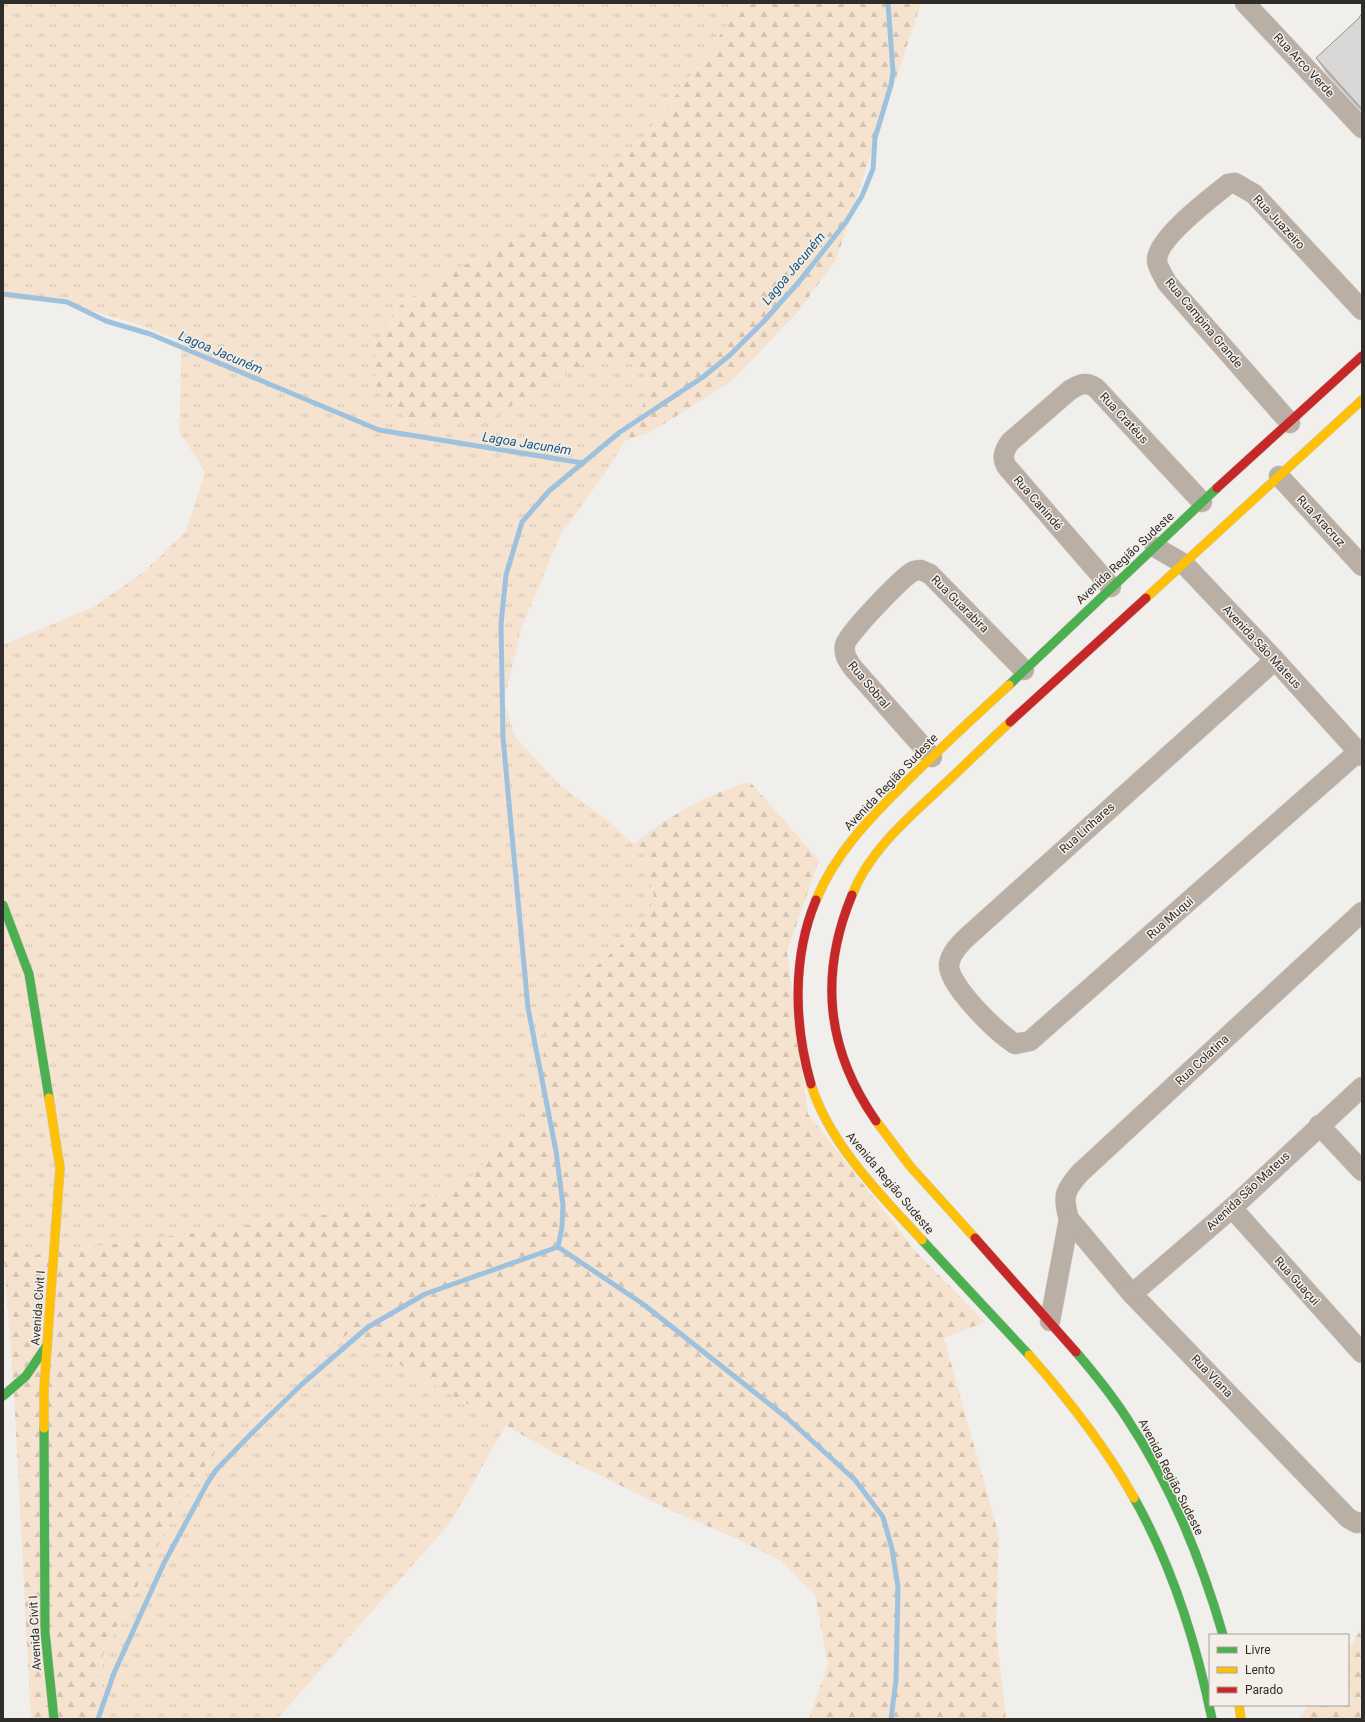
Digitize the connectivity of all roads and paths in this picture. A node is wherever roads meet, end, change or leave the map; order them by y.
1 (1246, 3) edge
2 (1362, 128) edge
3 (1185, 218) joint
4 (1362, 310) edge
5 (1362, 356) edge
6 (1362, 400) edge
7 (1036, 418) joint
8 (1290, 423) junction
9 (1279, 476) junction
10 (1202, 502) junction
11 (1155, 547) junction
12 (1184, 564) junction
13 (1362, 566) edge
14 (1111, 587) junction
15 (873, 610) joint
16 (1275, 660) junction
17 (1024, 670) junction
18 (1360, 754) edge
19 (932, 756) junction
20 (3, 905) edge
21 (1362, 912) edge
22 (978, 1012) joint
23 (1362, 1087) edge
24 (1319, 1125) junction
25 (1362, 1171) edge
26 (1232, 1208) junction
27 (1069, 1219) junction
28 (1132, 1294) junction
29 (1050, 1321) junction
30 (48, 1345) junction
31 (1362, 1354) edge
32 (3, 1396) edge
33 (1362, 1522) edge
34 (1223, 1634) edge
35 (1239, 1706) edge
36 (54, 1719) edge
37 (1212, 1719) edge
38 (1241, 1719) edge

1 - 2 street, Rua Arco Verde
3 - 4 street, Rua Juazeiro
3 - 8 street, Rua Campina Grande
5 - 8 street, Avenida Região Sudeste
6 - 9 street, Avenida Região Sudeste
7 - 10 street, Rua Cratéus
7 - 14 street, Rua Canindé
8 - 10 street, Avenida Região Sudeste
9 - 12 street, Avenida Região Sudeste
9 - 13 street, Rua Aracruz
10 - 11 street, Avenida Região Sudeste
11 - 12 street, Avenida São Mateus
11 - 14 street, Avenida Região Sudeste
12 - 16 street, Avenida São Mateus
12 - 29 street, Avenida Região Sudeste
14 - 17 street, Avenida Região Sudeste
15 - 17 street, Rua Guarabira
15 - 19 street, Rua Sobral
16 - 18 street, Avenida São Mateus
16 - 22 street, Rua Linhares
17 - 19 street, Avenida Região Sudeste
18 - 22 street, Rua Muqui
19 - 37 street, Avenida Região Sudeste
20 - 30 street, Avenida Civit I
21 - 27 street, Rua Colatina
23 - 24 street, Avenida São Mateus
24 - 25 street
24 - 26 street, Avenida São Mateus
26 - 28 street, Avenida São Mateus
26 - 31 street, Rua Guaçui
27 - 28 street, Rua Viana
27 - 29 street
28 - 33 street, Rua Viana
29 - 34 street, Avenida Região Sudeste
30 - 32 street
30 - 36 street, Avenida Civit I
35 - 38 street

